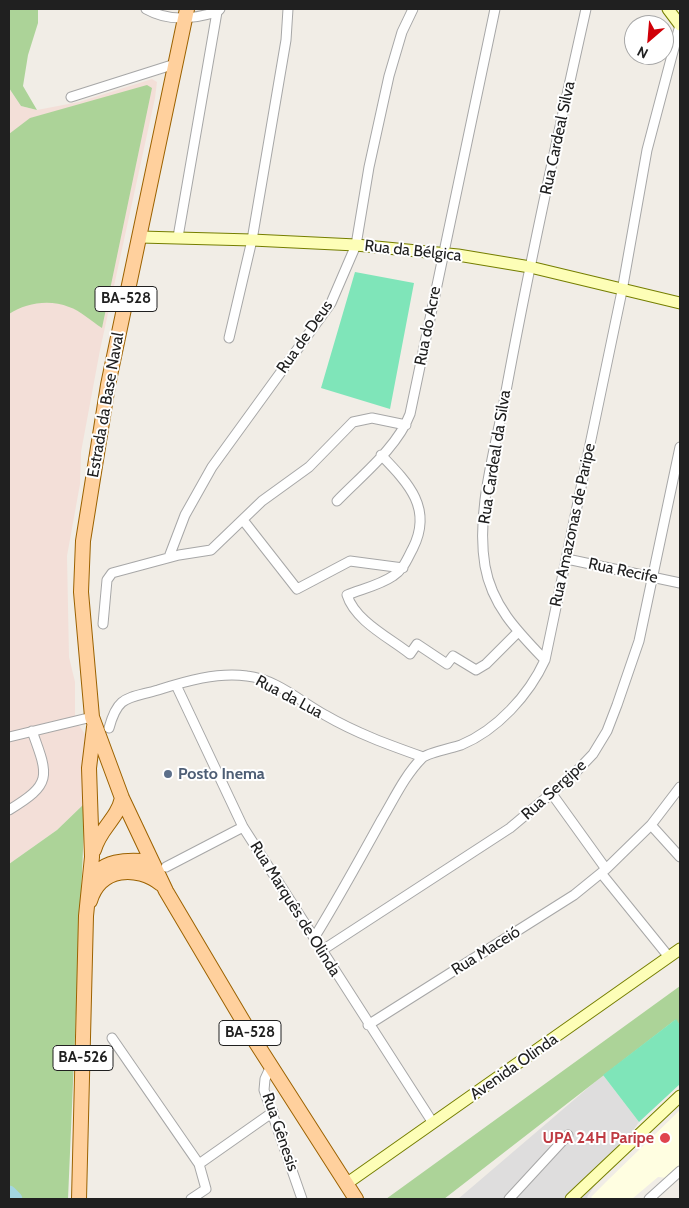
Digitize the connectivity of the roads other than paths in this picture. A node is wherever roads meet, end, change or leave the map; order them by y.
1 (146, 9) edge
2 (288, 9) edge
3 (413, 9) edge
4 (495, 9) edge
5 (586, 9) edge
6 (668, 9) edge
7 (219, 10) edge
8 (186, 14) edge
9 (680, 25) edge
10 (175, 64) junction
11 (71, 97) dead end
12 (140, 237) junction
13 (178, 237) junction
14 (252, 240) junction
15 (356, 245) junction
16 (443, 254) junction
17 (530, 267) junction
18 (622, 291) junction
19 (680, 303) edge
20 (229, 338) dead end
21 (406, 425) junction
22 (680, 447) edge
23 (381, 455) junction
24 (336, 501) dead end
25 (243, 520) junction
26 (169, 557) junction
27 (567, 558) junction
28 (403, 568) junction
29 (653, 577) junction
30 (680, 583) edge
31 (103, 624) dead end
32 (518, 632) junction
33 (545, 660) junction
34 (176, 684) junction
35 (93, 722) junction
36 (109, 728) dead end
37 (32, 731) junction
38 (9, 737) edge
39 (423, 757) junction
40 (680, 787) edge
41 (552, 794) junction
42 (122, 798) junction
43 (9, 810) edge
44 (651, 825) junction
45 (243, 827) junction
46 (680, 857) edge
47 (92, 858) junction
48 (151, 862) junction
49 (166, 868) junction
50 (603, 871) junction
51 (162, 885) junction
52 (88, 898) junction
53 (86, 916) junction
54 (314, 938) junction
55 (680, 949) edge
56 (321, 951) junction
57 (669, 957) junction
58 (368, 1025) junction
59 (112, 1038) dead end
60 (271, 1066) junction
61 (678, 1101) edge
62 (273, 1112) junction
63 (433, 1123) junction
64 (568, 1135) dead end
65 (199, 1164) junction
66 (680, 1171) edge
67 (346, 1184) junction
68 (655, 1197) edge
69 (79, 1199) edge
70 (191, 1199) edge
71 (302, 1199) edge
72 (356, 1199) edge
73 (509, 1199) edge
74 (572, 1199) edge

1 - 8 street
2 - 14 street
3 - 15 street, Rua de Deus
4 - 16 street, Rua do Acre
5 - 17 street, Rua Cardeal Silva
6 - 9 main road
7 - 8 street
7 - 13 street
8 - 10 main road, Estrada da Base Naval / BA-528
9 - 18 street, Rua Amazonas de Paripe
10 - 11 street
10 - 12 main road, Estrada da Base Naval / BA-528
12 - 13 main road, Rua da Bélgica
12 - 35 main road, Estrada da Base Naval / BA-528
13 - 14 main road, Rua da Bélgica
14 - 15 main road, Rua da Bélgica
14 - 20 street
15 - 16 main road, Rua da Bélgica
15 - 26 street, Rua de Deus
16 - 17 main road, Rua da Bélgica
16 - 21 street, Rua do Acre
17 - 18 main road, Rua da Bélgica
17 - 32 street, Rua Cardeal da Silva
18 - 19 main road, Rua da Bélgica
18 - 27 street, Rua Amazonas de Paripe
21 - 23 street, Rua do Acre
21 - 25 street
22 - 29 street, Rua Sergipe
23 - 24 street, Rua do Acre
23 - 28 street
25 - 26 street
25 - 28 street
26 - 31 street
27 - 29 street, Rua Recife
27 - 33 street, Rua Amazonas de Paripe
28 - 32 street
29 - 30 street, Rua Recife
29 - 41 street, Rua Sergipe
32 - 33 street, Rua Cardeal da Silva
33 - 39 street, Rua Amazonas de Paripe
34 - 36 street, Rua da Lua
34 - 39 street, Rua da Lua
34 - 45 street, Rua Marquês de Olinda
35 - 37 street
35 - 42 main road, BA-528
35 - 47 main road, BA-526
37 - 38 street
37 - 43 street
39 - 54 street
40 - 44 street, Rua Maceió
41 - 50 street
41 - 56 street, Rua Sergipe
42 - 47 main road, BA-526
42 - 48 main road, BA-528
44 - 46 street
44 - 50 street, Rua Maceió
45 - 49 street
45 - 54 street, Rua Marquês de Olinda
47 - 52 main road, BA-526
48 - 49 street
48 - 51 main road, BA-528
48 - 52 main road
49 - 51 street
50 - 57 street
50 - 58 street, Rua Maceió
51 - 53 main road
51 - 60 main road, BA-528
52 - 53 main road, BA-526
53 - 69 main road, BA-526
54 - 56 street, Rua Marquês de Olinda
55 - 57 main road, Avenida Olinda
56 - 58 street, Rua Marquês de Olinda
57 - 63 main road, Avenida Olinda
58 - 63 street, Rua Marquês de Olinda
59 - 65 street
60 - 62 street, Rua Gênesis
60 - 67 main road, BA-528
61 - 74 main road
62 - 65 street
62 - 71 street, Rua Gênesis
63 - 67 main road, Avenida Olinda
64 - 73 street
65 - 70 street
66 - 68 street
67 - 72 main road, BA-528

